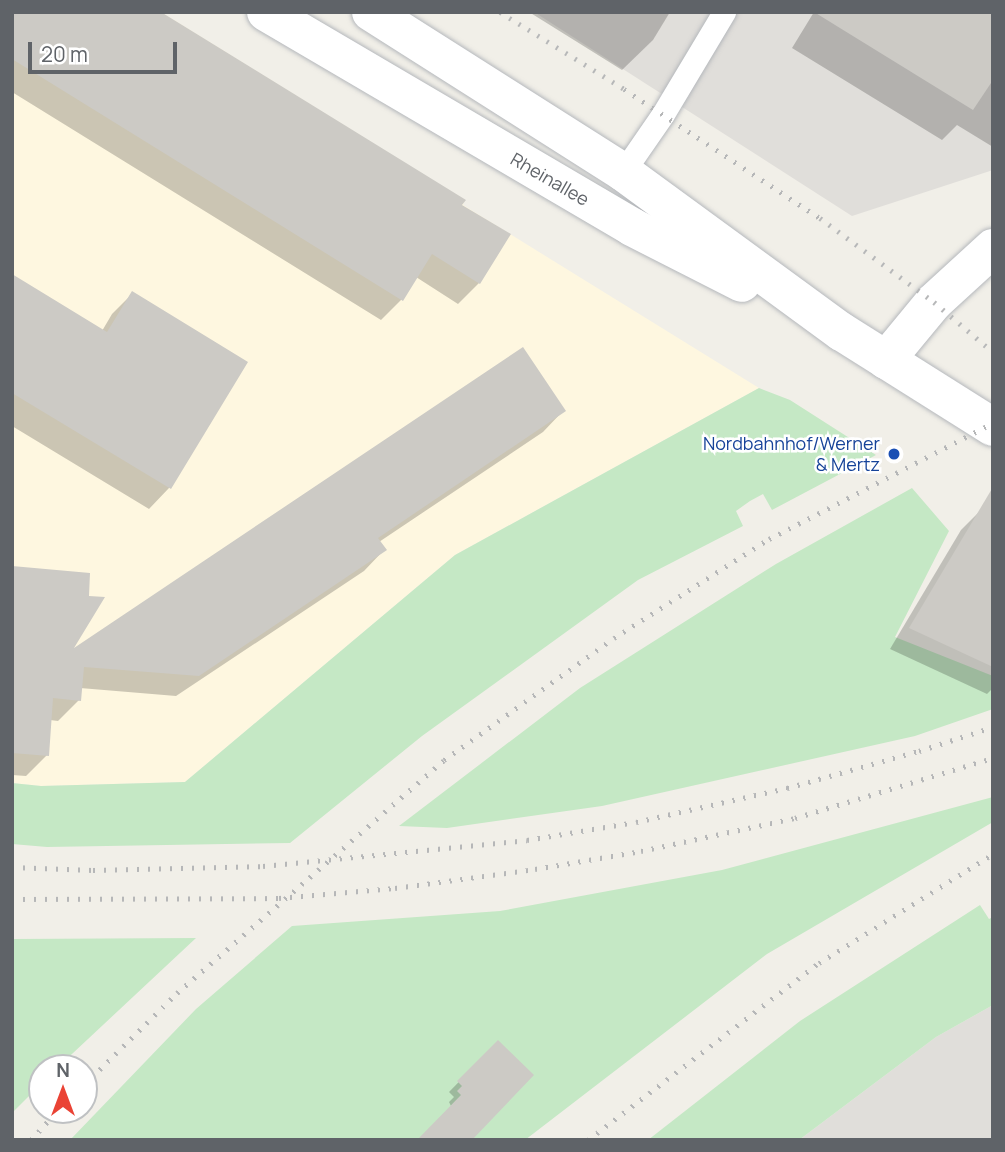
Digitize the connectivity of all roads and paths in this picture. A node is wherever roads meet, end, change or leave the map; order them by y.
1 (266, 12) edge
2 (371, 12) edge
3 (723, 12) edge
4 (623, 172) junction
5 (993, 248) edge
6 (842, 332) junction
7 (886, 360) junction
8 (993, 427) edge

1 - 6 main road, Rheinallee
2 - 4 main road, Rheinallee
3 - 4 lane
4 - 6 main road, Rheinallee
5 - 7 main road
6 - 7 main road, Rheinallee
7 - 8 main road, Rheinallee

